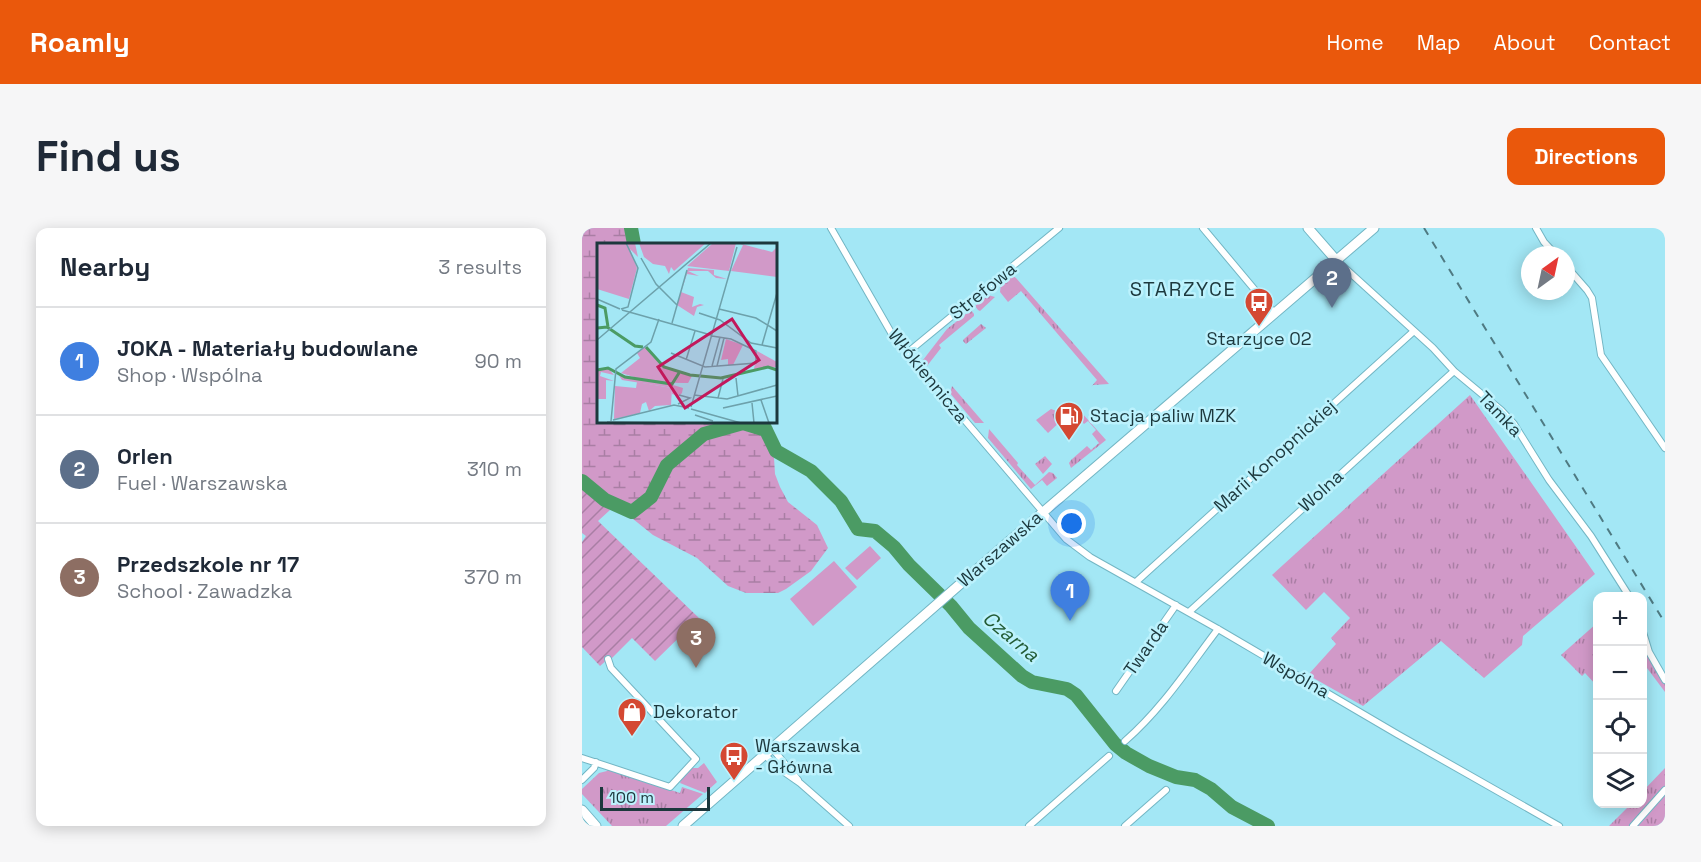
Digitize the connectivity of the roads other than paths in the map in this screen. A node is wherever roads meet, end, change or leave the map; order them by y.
1 (831, 228) edge
2 (1059, 228) edge
3 (1203, 228) edge
4 (1308, 228) edge
5 (1374, 228) edge
6 (1536, 228) edge
7 (1548, 246) edge
8 (1336, 260) junction
9 (1575, 276) edge
10 (1275, 314) junction
11 (1414, 331) junction
12 (907, 353) junction
13 (1454, 370) junction
14 (1665, 448) edge
15 (1043, 512) junction
16 (1136, 582) junction
17 (1626, 592) edge
18 (1176, 605) junction
19 (1189, 612) junction
20 (1218, 629) junction
21 (1647, 645) edge
22 (608, 659) dead end
23 (1665, 680) edge
24 (1116, 691) dead end
25 (1125, 741) dead end
26 (768, 752) junction
27 (1109, 756) dead end
28 (582, 758) edge
29 (596, 762) junction
30 (582, 780) edge
31 (1166, 790) dead end
32 (1665, 790) edge
33 (582, 810) edge
34 (596, 826) edge
35 (683, 826) edge
36 (849, 826) edge
37 (1029, 826) edge
38 (1125, 826) edge
39 (1559, 826) edge
40 (1633, 826) edge

1 - 12 street, Włókiennicza
2 - 12 street, Strefowa
3 - 10 street
4 - 8 main road
5 - 8 main road, Warszawska
6 - 7 street
8 - 10 main road, Warszawska
8 - 11 street, Tamka
9 - 14 street
10 - 15 main road, Warszawska
11 - 13 street, Tamka
11 - 16 street, Marii Konopnickiej
12 - 15 street, Włókiennicza
13 - 17 street, Tamka
13 - 19 street, Wolna
15 - 16 street, Wspólna
15 - 26 main road, Warszawska
16 - 18 street, Wspólna
18 - 19 street, Wspólna
18 - 24 street, Twarda
19 - 20 street, Wspólna
20 - 25 street
20 - 39 street, Wspólna
21 - 23 street
22 - 29 street
26 - 35 main road, Warszawska
26 - 36 street
27 - 37 street
28 - 29 street
29 - 30 street
31 - 38 street
32 - 40 street
33 - 34 main road

